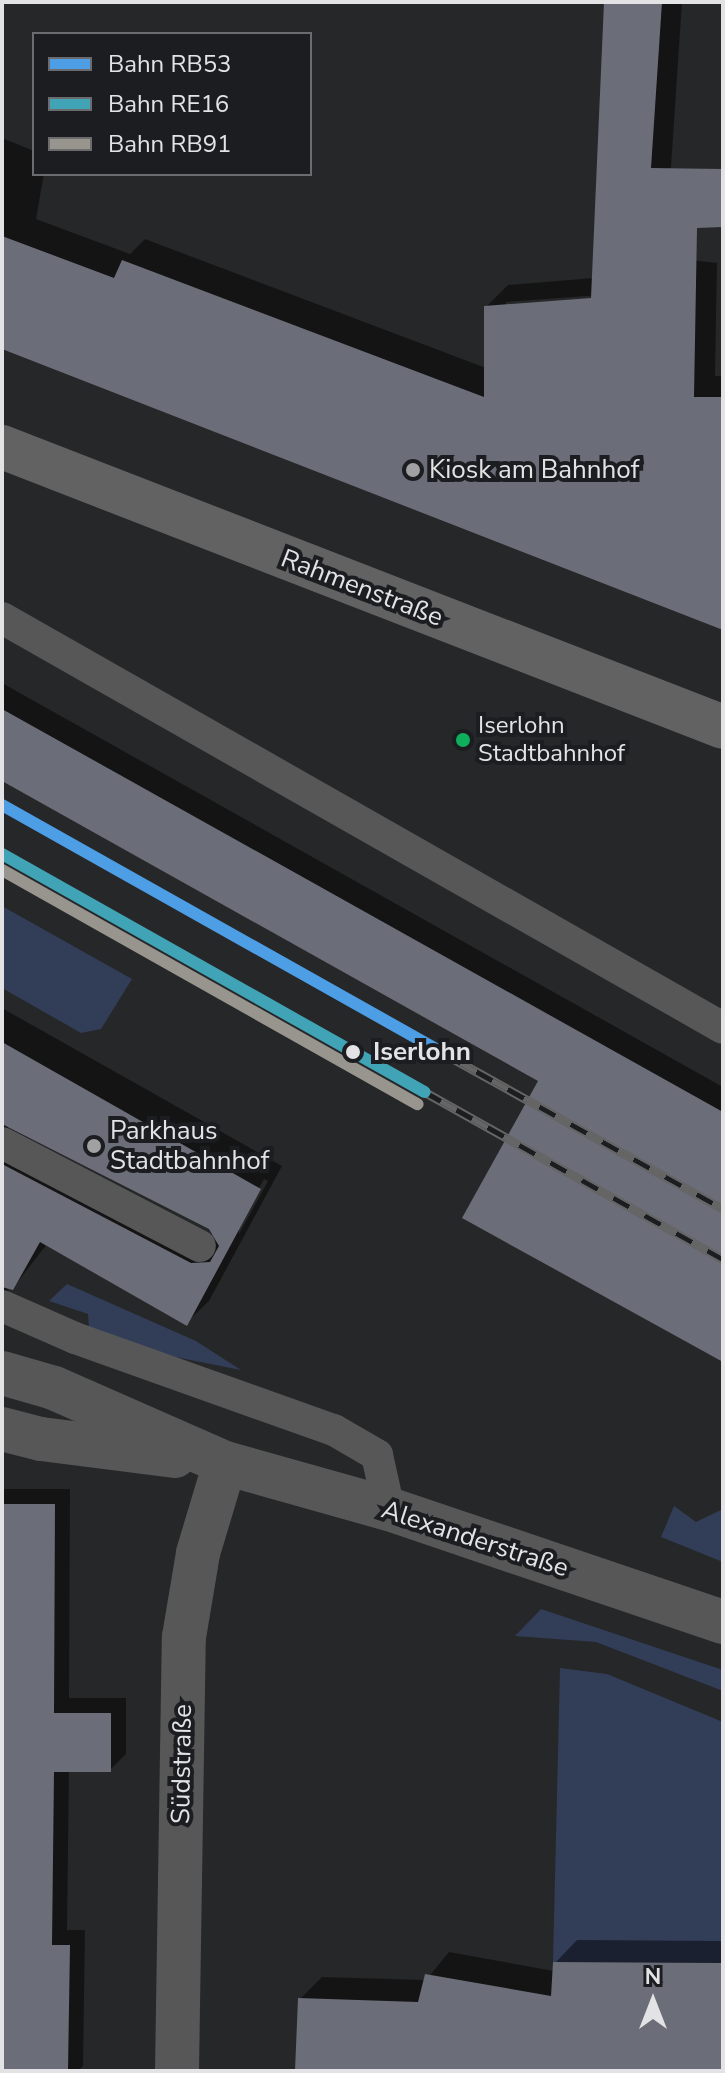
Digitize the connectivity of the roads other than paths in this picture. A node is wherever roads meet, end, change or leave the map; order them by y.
1 (2, 447) edge
2 (2, 618) edge
3 (723, 727) edge
4 (723, 1028) edge
5 (2, 1143) edge
6 (200, 1246) dead end
7 (2, 1306) edge
8 (2, 1373) edge
9 (2, 1429) edge
10 (225, 1463) junction
11 (389, 1509) junction
12 (723, 1622) edge
13 (177, 2071) edge

1 - 3 main road, Rahmenstraße
2 - 4 lane
5 - 6 lane
7 - 11 lane
8 - 10 street, Alexanderstraße
9 - 10 street, Alexanderstraße
10 - 11 street, Alexanderstraße
10 - 13 street, Südstraße
11 - 12 street, Alexanderstraße

